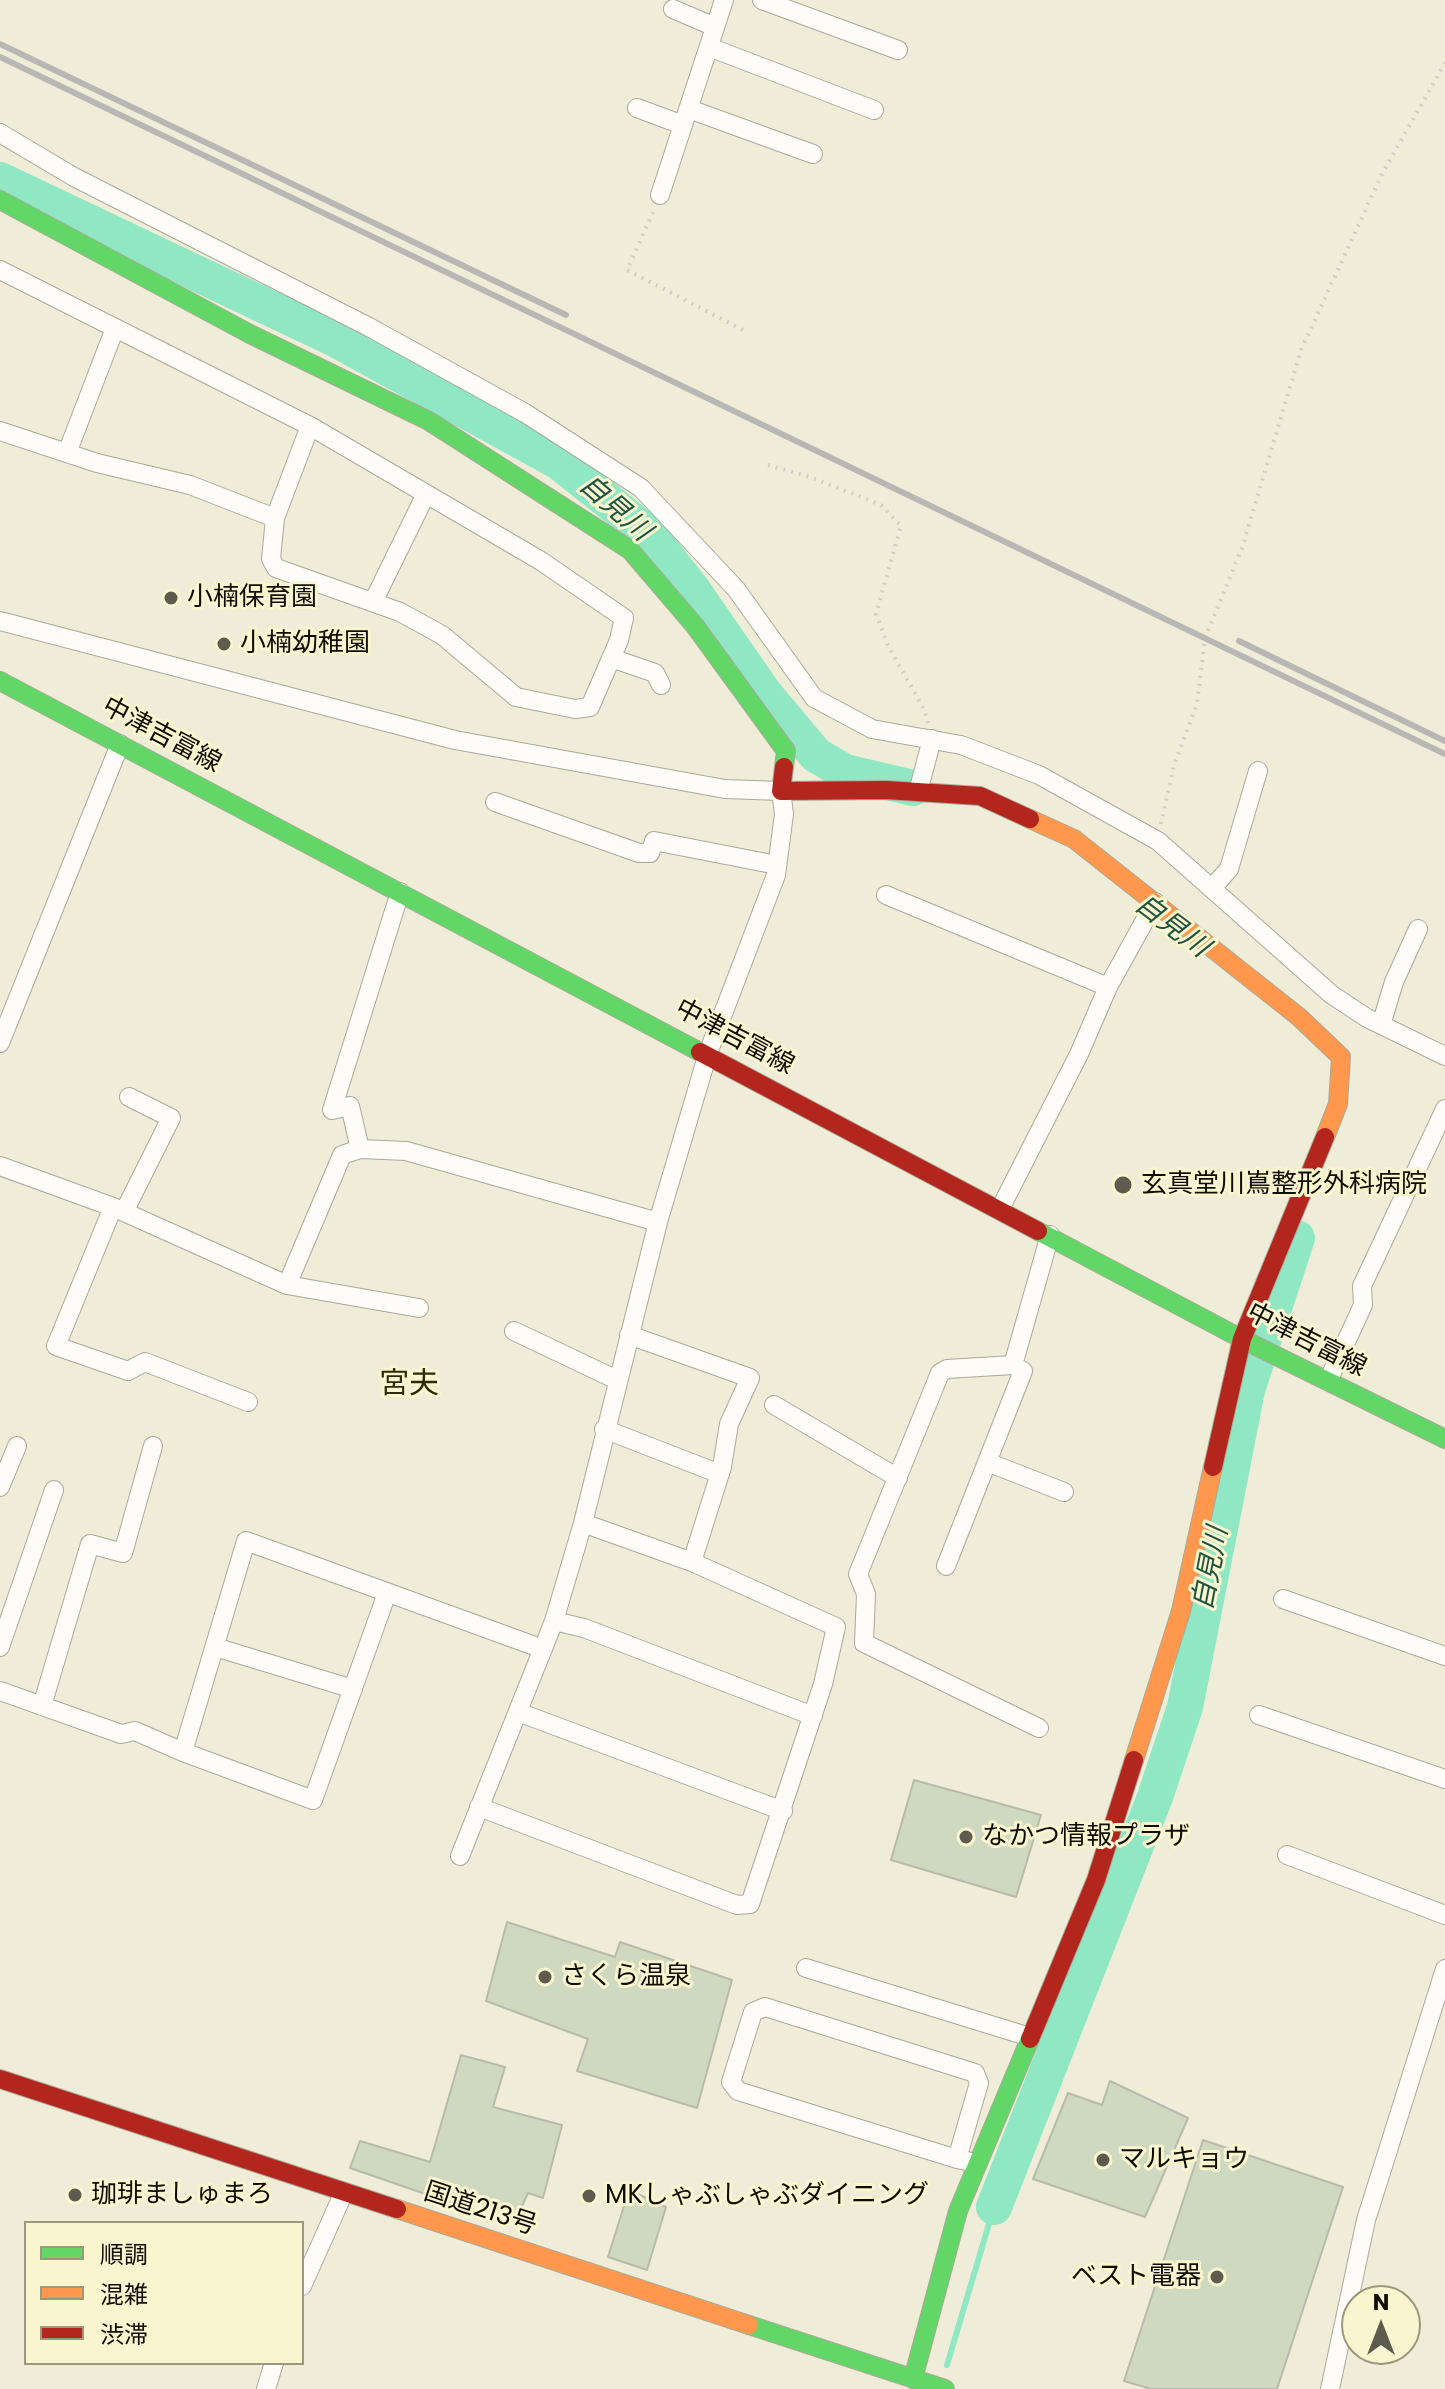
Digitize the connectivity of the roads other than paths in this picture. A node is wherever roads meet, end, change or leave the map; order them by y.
1 (724, 0) edge
2 (762, 0) edge
3 (673, 9) dead end
4 (715, 27) junction
5 (709, 47) junction
6 (898, 50) dead end
7 (637, 108) dead end
8 (874, 110) dead end
9 (686, 117) junction
10 (0, 133) edge
11 (813, 154) dead end
12 (660, 195) road end
13 (0, 200) edge
14 (0, 270) edge
15 (115, 328) junction
16 (310, 426) junction
17 (0, 431) edge
18 (67, 453) junction
19 (426, 494) junction
20 (275, 518) junction
21 (373, 602) junction
22 (0, 621) edge
23 (611, 658) junction
24 (0, 681) edge
25 (661, 685) dead end
26 (932, 739) junction
27 (120, 744) junction
28 (1258, 771) dead end
29 (781, 791) junction
30 (918, 792) junction
31 (495, 802) dead end
32 (777, 865) junction
33 (1212, 888) junction
34 (400, 892) junction
35 (886, 895) dead end
36 (1155, 902) junction
37 (1418, 929) dead end
38 (1108, 987) junction
39 (1381, 1025) junction
40 (0, 1043) edge
41 (708, 1053) junction
42 (1445, 1056) edge
43 (129, 1097) dead end
44 (1445, 1109) edge
45 (360, 1149) junction
46 (0, 1166) edge
47 (1000, 1209) junction
48 (118, 1210) junction
49 (658, 1222) junction
50 (1050, 1235) junction
51 (287, 1285) junction
52 (419, 1308) dead end
53 (514, 1331) dead end
54 (629, 1335) junction
55 (1242, 1339) junction
56 (1013, 1365) junction
57 (617, 1380) junction
58 (1328, 1381) junction
59 (248, 1402) dead end
60 (774, 1405) dead end
61 (604, 1429) junction
62 (1445, 1439) edge
63 (17, 1446) dead end
64 (153, 1446) dead end
65 (987, 1462) junction
66 (720, 1474) junction
67 (898, 1478) junction
68 (0, 1487) edge
69 (54, 1490) dead end
70 (1064, 1492) dead end
71 (583, 1523) junction
72 (692, 1562) junction
73 (946, 1566) dead end
74 (387, 1593) junction
75 (1283, 1599) dead end
76 (554, 1621) junction
77 (0, 1647) edge
78 (215, 1647) junction
79 (543, 1649) junction
80 (1445, 1656) edge
81 (353, 1689) junction
82 (0, 1691) edge
83 (42, 1706) junction
84 (518, 1712) junction
85 (1259, 1715) dead end
86 (813, 1716) junction
87 (1039, 1728) dead end
88 (183, 1752) junction
89 (1445, 1779) edge
90 (479, 1807) junction
91 (783, 1811) junction
92 (1287, 1855) dead end
93 (460, 1856) dead end
94 (1445, 1915) edge
95 (806, 1968) dead end
96 (1445, 1969) edge
97 (1030, 2037) junction
98 (0, 2079) edge
99 (957, 2159) junction
100 (976, 2163) junction
101 (344, 2192) junction
102 (304, 2282) edge
103 (273, 2365) edge
104 (913, 2379) junction
105 (266, 2389) edge
106 (945, 2389) edge
107 (1330, 2389) edge

1 - 4 street
2 - 6 street
3 - 4 street
4 - 5 street
5 - 8 street
5 - 9 street
7 - 9 street
9 - 11 street
9 - 12 street
10 - 26 street
13 - 29 main road
14 - 15 street
15 - 16 street
15 - 18 street
16 - 19 street
16 - 20 street
17 - 18 street
18 - 20 street
19 - 21 street
19 - 23 street
20 - 21 street
21 - 23 street
22 - 29 street
23 - 25 street
24 - 27 main road, 中津吉富線
26 - 30 street
26 - 33 street
27 - 34 main road, 中津吉富線
27 - 40 street
28 - 33 street
29 - 30 main road
29 - 32 street
30 - 36 main road
31 - 32 street
32 - 41 street
33 - 39 street
34 - 41 main road, 中津吉富線
34 - 45 street
35 - 38 street
36 - 38 street
36 - 55 main road
37 - 39 street
38 - 47 street
39 - 42 street
41 - 47 main road, 中津吉富線
41 - 49 street
43 - 48 street
44 - 58 street
45 - 49 street
45 - 51 street
46 - 48 street
47 - 50 main road, 中津吉富線
48 - 51 street
48 - 59 street
49 - 54 street
50 - 55 main road, 中津吉富線
50 - 56 street
51 - 52 street
53 - 57 street
54 - 57 street
54 - 66 street
55 - 58 main road, 中津吉富線
55 - 97 main road
56 - 65 street
56 - 67 street
57 - 61 street
58 - 62 main road, 中津吉富線
60 - 67 street
61 - 66 street
61 - 71 street
63 - 68 street
64 - 83 street
65 - 70 street
65 - 73 street
66 - 72 street
67 - 87 street
69 - 77 street
71 - 72 street
71 - 76 street
72 - 86 street
74 - 78 street
74 - 79 street
74 - 81 street
75 - 80 street
76 - 79 street
76 - 86 street
78 - 81 street
78 - 88 street
79 - 84 street
81 - 88 street
82 - 83 street
83 - 88 street
84 - 90 street
84 - 91 street
85 - 89 street
86 - 91 street
90 - 91 street
90 - 93 street
92 - 94 street
95 - 97 street
96 - 107 street
97 - 100 main road
98 - 101 main road, 国道213号
99 - 99 street
99 - 100 street
100 - 104 main road
101 - 102 street
101 - 104 main road, 国道213号
103 - 105 street
104 - 106 main road, 国道213号

